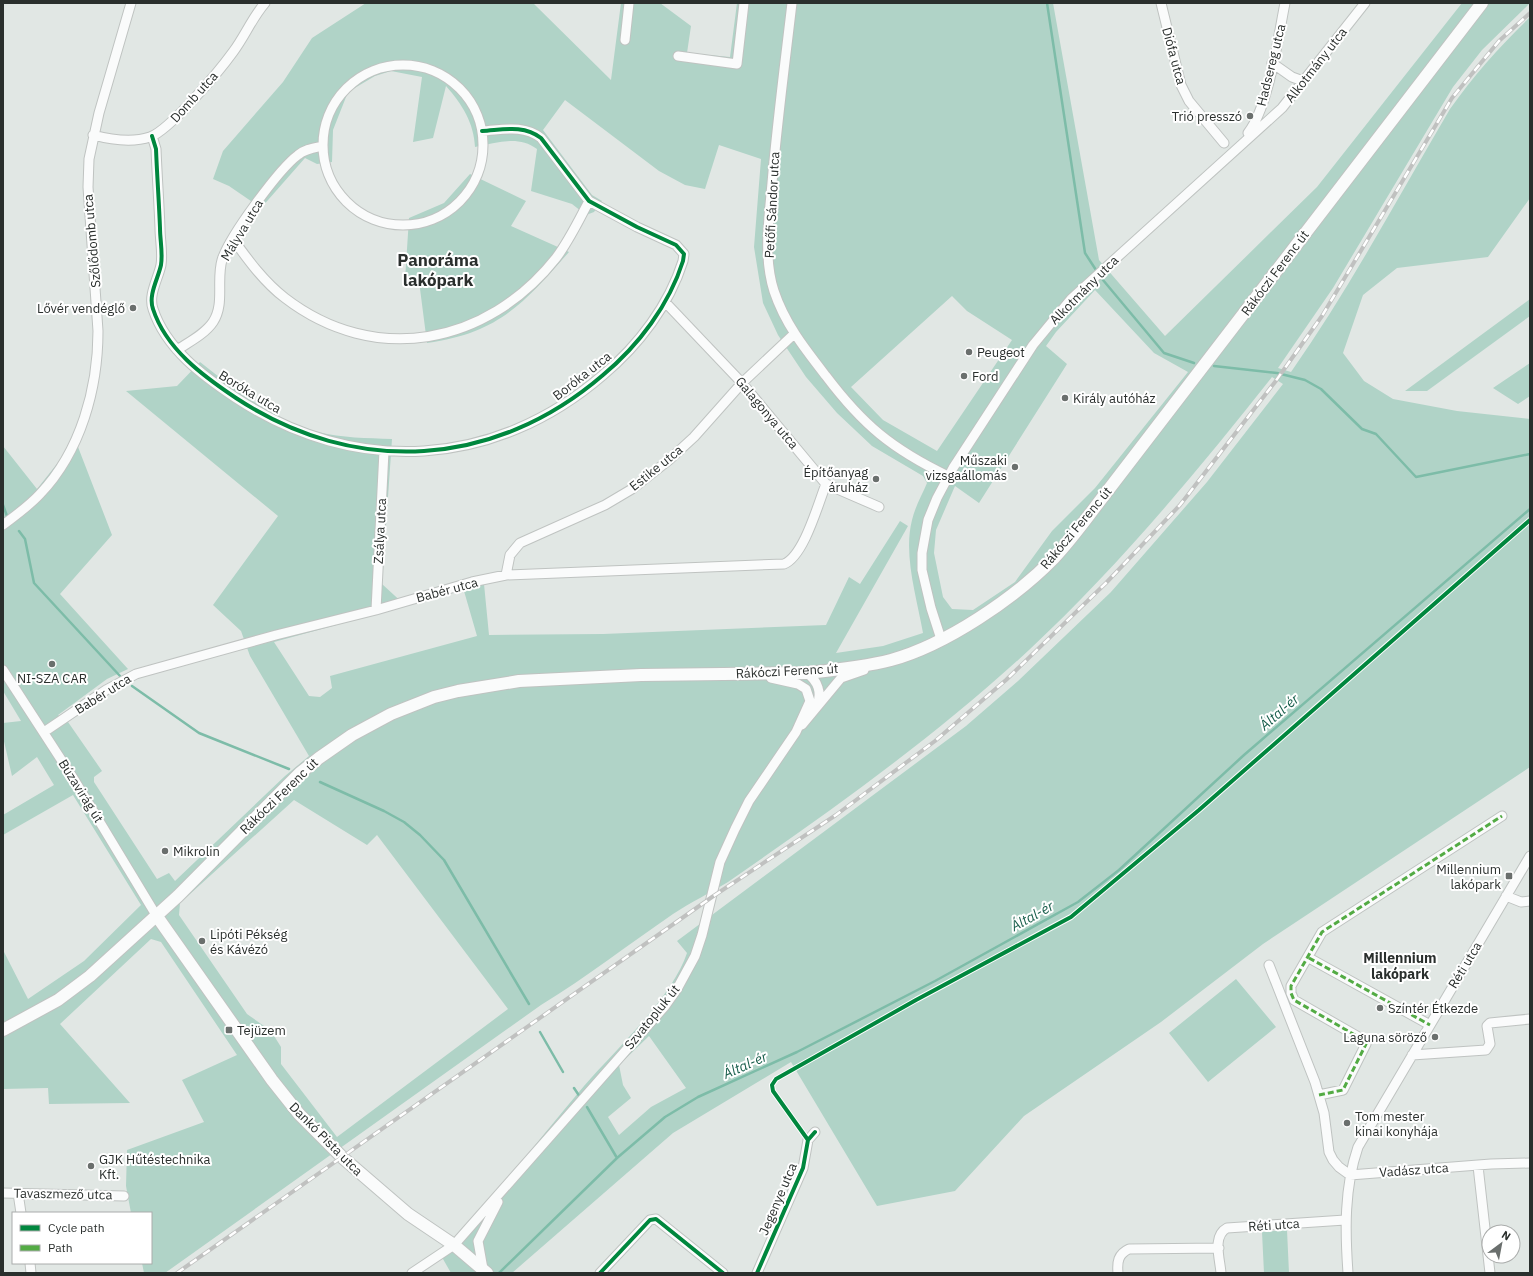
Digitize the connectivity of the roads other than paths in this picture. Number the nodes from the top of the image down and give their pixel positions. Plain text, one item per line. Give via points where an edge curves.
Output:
1 (131, 3) edge
2 (265, 3) edge
3 (629, 3) edge
4 (744, 3) edge
5 (792, 3) edge
6 (1161, 3) edge
7 (1286, 3) edge
8 (1365, 3) edge
9 (1482, 3) edge
10 (625, 40) dead end
11 (678, 56) dead end
12 (1272, 63) junction
13 (1303, 81) junction
14 (482, 131) junction
15 (93, 134) junction
16 (152, 136) junction
17 (1224, 143) dead end
18 (1239, 145) junction
19 (323, 146) junction
20 (589, 201) junction
21 (233, 238) junction
22 (665, 302) junction
23 (794, 334) junction
24 (177, 350) junction
25 (742, 383) junction
26 (384, 451) junction
27 (948, 476) junction
28 (826, 484) junction
29 (879, 506) dead end
30 (3, 525) edge
31 (506, 575) junction
32 (376, 610) junction
33 (941, 639) junction
34 (892, 660) junction
35 (3, 670) edge
36 (723, 674) junction
37 (811, 676) junction
38 (810, 701) junction
39 (813, 712) junction
40 (44, 732) junction
41 (796, 732) junction
42 (1502, 816) dead end
43 (1530, 856) edge
44 (1506, 896) junction
45 (1530, 901) edge
46 (156, 915) junction
47 (1309, 958) junction
48 (1269, 965) dead end
49 (1530, 1019) edge
50 (1430, 1025) junction
51 (3, 1030) edge
52 (1412, 1055) junction
53 (1319, 1095) junction
54 (815, 1132) dead end
55 (1530, 1163) edge
56 (1478, 1166) junction
57 (1350, 1175) junction
58 (504, 1190) junction
59 (3, 1193) edge
60 (18, 1193) junction
61 (124, 1196) dead end
62 (21, 1212) edge
63 (1345, 1220) junction
64 (454, 1245) junction
65 (1219, 1248) junction
66 (485, 1271) edge
67 (412, 1273) edge
68 (600, 1273) edge
69 (723, 1273) edge
70 (757, 1273) edge
71 (1118, 1273) edge
72 (1221, 1273) edge
73 (1348, 1273) edge
74 (1490, 1273) edge

1 - 15 street, Szőlődomb utca
2 - 16 street, Domb utca via 224,63 167,126
3 - 10 street
4 - 11 street via 737,64
5 - 23 street, Petőfi Sándor utca via 776,144 768,252 773,290
6 - 17 street, Diófa utca via 1181,85 1189,101
7 - 12 street, Hadsereg utca
8 - 13 street, Alkotmány utca
9 - 33 main road, Rákóczi Ferenc út via 1055,557 987,614
12 - 13 street via 1292,77
12 - 18 street, Hadsereg utca via 1260,112 1253,127
13 - 18 street, Alkotmány utca via 1276,114
14 - 19 street via 471,103 452,81 425,68 389,66 359,78 342,93 329,115
14 - 19 street via 481,163 476,177 463,197 438,216 408,224 376,220 348,202 329,174
14 - 20 street, Boróka utca via 518,128 534,133 541,138
15 - 16 street, Domb utca via 128,141
15 - 30 street, Szőlődomb utca via 88,187 98,331 93,386 84,420 68,455 41,493
16 - 24 street, Boróka utca via 156,149 161,259 152,305 165,333
18 - 27 street, Alkotmány utca via 1071,299 1055,317 1033,345
19 - 21 street, Mályva utca via 304,150 296,156 268,188
20 - 21 street via 566,244 543,273 518,297 491,315 464,328 413,340 358,334 312,316 272,286
20 - 22 street, Boróka utca via 676,245 681,250 684,254 683,261
21 - 24 street, Mályva utca via 221,265 219,308 216,318 209,327
22 - 25 street, Galagonya utca
22 - 26 street, Boróka utca via 627,353 611,368 574,399 531,423 493,440 474,445
23 - 25 street, Estike utca
23 - 27 street, Petőfi Sándor utca via 856,413 887,441
24 - 26 street, Boróka utca via 221,388 297,432 348,447
25 - 28 street, Galagonya utca
25 - 31 street, Estike utca via 694,438 632,489 605,505 516,547 508,560
26 - 32 street, Zsálya utca
27 - 33 street, Alkotmány utca via 928,520 921,559 925,587
28 - 29 street, Galagonya utca
28 - 31 street, Babér utca via 800,547 784,564
31 - 32 street, Babér utca via 472,582
32 - 40 street, Babér utca via 136,674 106,690
33 - 34 main road, Rákóczi Ferenc út
34 - 37 main road, Rákóczi Ferenc út
34 - 39 street, Szvatopluk út via 841,678
35 - 40 street, Búzavirág út
36 - 37 main road, Rákóczi Ferenc út
36 - 38 street via 783,679 806,689
36 - 46 main road, Rákóczi Ferenc út via 519,681 458,691 403,709 352,735 318,758 282,790 178,896
37 - 38 street, Szvatopluk út
37 - 39 street via 820,698
38 - 41 street, Szvatopluk út
39 - 41 street, Szvatopluk út
40 - 46 street, Búzavirág út
41 - 58 street, Szvatopluk út via 749,801 728,844 720,862 695,956 677,989
42 - 47 street via 1322,932
43 - 44 street, Réti utca
44 - 45 street via 1521,902
44 - 50 street, Réti utca
46 - 51 main road, Rákóczi Ferenc út via 72,990
46 - 64 main road, Dankó Pista utca via 272,1080 299,1114 353,1167 408,1214
47 - 50 street
47 - 53 street via 1291,986 1294,1000 1362,1038 1366,1044 1343,1090
48 - 53 street
49 - 52 street via 1490,1023 1487,1026 1490,1044 1486,1050
50 - 52 street, Réti utca
52 - 57 street, Réti utca via 1358,1147
53 - 57 street via 1329,1152 1339,1167
54 - 70 street, Jegenye utca via 808,1140 803,1168
55 - 56 street, Vadász utca
56 - 57 street, Vadász utca
56 - 74 street
57 - 63 street, Réti utca
58 - 64 street, Szvatopluk út
58 - 66 street, Szvatopluk út via 478,1241
59 - 60 street, Tavaszmező utca
60 - 61 street, Tavaszmező utca
60 - 62 street
63 - 65 street, Réti utca via 1227,1228 1221,1231 1218,1237
63 - 73 street, Réti utca
64 - 66 main road, Dankó Pista utca
64 - 67 street, Szvatopluk út
65 - 71 street via 1129,1249 1119,1257
65 - 72 street, Réti utca
68 - 69 street via 650,1220 656,1220

